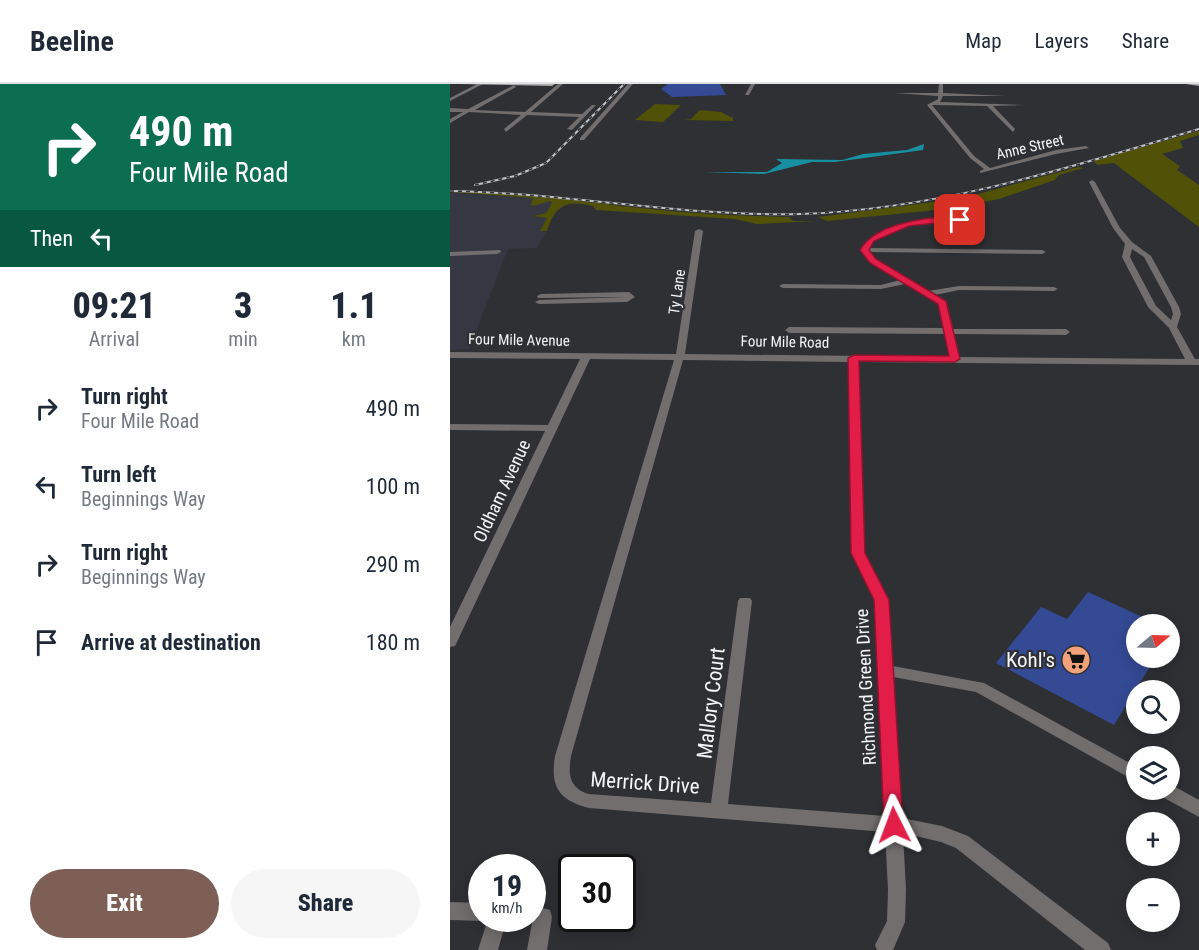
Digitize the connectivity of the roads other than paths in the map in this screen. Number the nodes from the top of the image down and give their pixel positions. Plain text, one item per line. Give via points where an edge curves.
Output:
1 (462, 84) edge
2 (480, 84) edge
3 (552, 84) edge
4 (561, 84) edge
5 (631, 84) edge
6 (753, 84) edge
7 (941, 84) edge
8 (1189, 84) edge
9 (1199, 84) edge
10 (514, 86) junction
11 (897, 93) dead end
12 (747, 94) dead end
13 (940, 94) junction
14 (1004, 96) dead end
15 (450, 100) edge
16 (933, 103) junction
17 (988, 104) junction
18 (1023, 105) dead end
19 (594, 106) dead end
20 (450, 110) edge
21 (468, 111) junction
22 (526, 113) junction
23 (584, 116) junction
24 (450, 121) edge
25 (570, 129) dead end
26 (506, 130) dead end
27 (1012, 130) dead end
28 (582, 139) dead end
29 (1086, 148) dead end
30 (989, 170) junction
31 (981, 172) dead end
32 (1092, 182) dead end
33 (960, 220) dead end
34 (699, 231) dead end
35 (1129, 244) junction
36 (864, 250) junction
37 (497, 252) dead end
38 (1042, 252) dead end
39 (450, 254) edge
40 (1136, 277) junction
41 (1158, 277) junction
42 (907, 281) junction
43 (783, 286) dead end
44 (1054, 289) dead end
45 (929, 293) junction
46 (540, 299) joint
47 (1173, 327) junction
48 (789, 330) dead end
49 (949, 331) junction
50 (1066, 332) dead end
51 (450, 355) edge
52 (587, 356) junction
53 (681, 356) junction
54 (854, 358) junction
55 (955, 359) junction
56 (1195, 362) edge
57 (551, 428) junction
58 (452, 430) edge
59 (745, 601) dead end
60 (450, 642) edge
61 (886, 670) junction
62 (1126, 769) edge
63 (1180, 799) edge
64 (1199, 809) edge
65 (719, 810) junction
66 (894, 825) junction
67 (450, 911) edge
68 (468, 912) edge
69 (494, 932) edge
70 (540, 932) edge
71 (885, 945) dead end
72 (488, 950) edge
73 (537, 950) edge
74 (1101, 950) edge

1 - 2 main road
2 - 10 main road
2 - 15 street
3 - 10 main road
4 - 22 street
5 - 28 street
6 - 12 street
7 - 13 street
8 - 9 main road
10 - 21 street
11 - 13 street
13 - 14 street
13 - 16 street via 940,100
16 - 17 street
16 - 30 street via 929,106 972,157
17 - 18 street
17 - 27 street
19 - 23 street
20 - 21 street
21 - 22 street
21 - 24 street
22 - 23 street
22 - 26 street
23 - 25 street
29 - 30 street, Anne Street
30 - 31 street, Anne Street
32 - 35 street
33 - 36 street via 907,224 870,240
34 - 53 street, Ty Lane
35 - 40 street via 1126,257
35 - 41 street via 1147,256
36 - 38 street
36 - 42 street via 873,261
37 - 39 street
40 - 41 street
40 - 47 street via 1152,307
41 - 47 street via 1177,314
42 - 43 street via 875,287
42 - 45 street
44 - 45 street via 959,288
45 - 49 street via 943,303
46 - 46 street via 629,294 631,297 627,300
47 - 56 street
48 - 49 street
49 - 50 street
49 - 55 street
51 - 52 street, Four Mile Avenue
52 - 53 street, Four Mile Road
52 - 57 street, Oldham Avenue
53 - 54 street, Four Mile Road
53 - 65 street, Merrick Drive via 562,756 561,779 564,789 577,798
54 - 55 street, Four Mile Road
54 - 61 street, Richmond Green Drive via 858,553 882,600
55 - 56 street, Four Mile Road
57 - 58 street
57 - 60 street, Oldham Avenue
59 - 65 street, Mallory Court
61 - 62 street via 979,687
61 - 66 street, Richmond Green Drive
63 - 64 street
65 - 66 street, Merrick Drive
66 - 71 street, Richmond Green Drive via 896,922
66 - 74 street, Merrick Drive via 932,831 962,842
67 - 68 street
69 - 72 street
70 - 73 street

